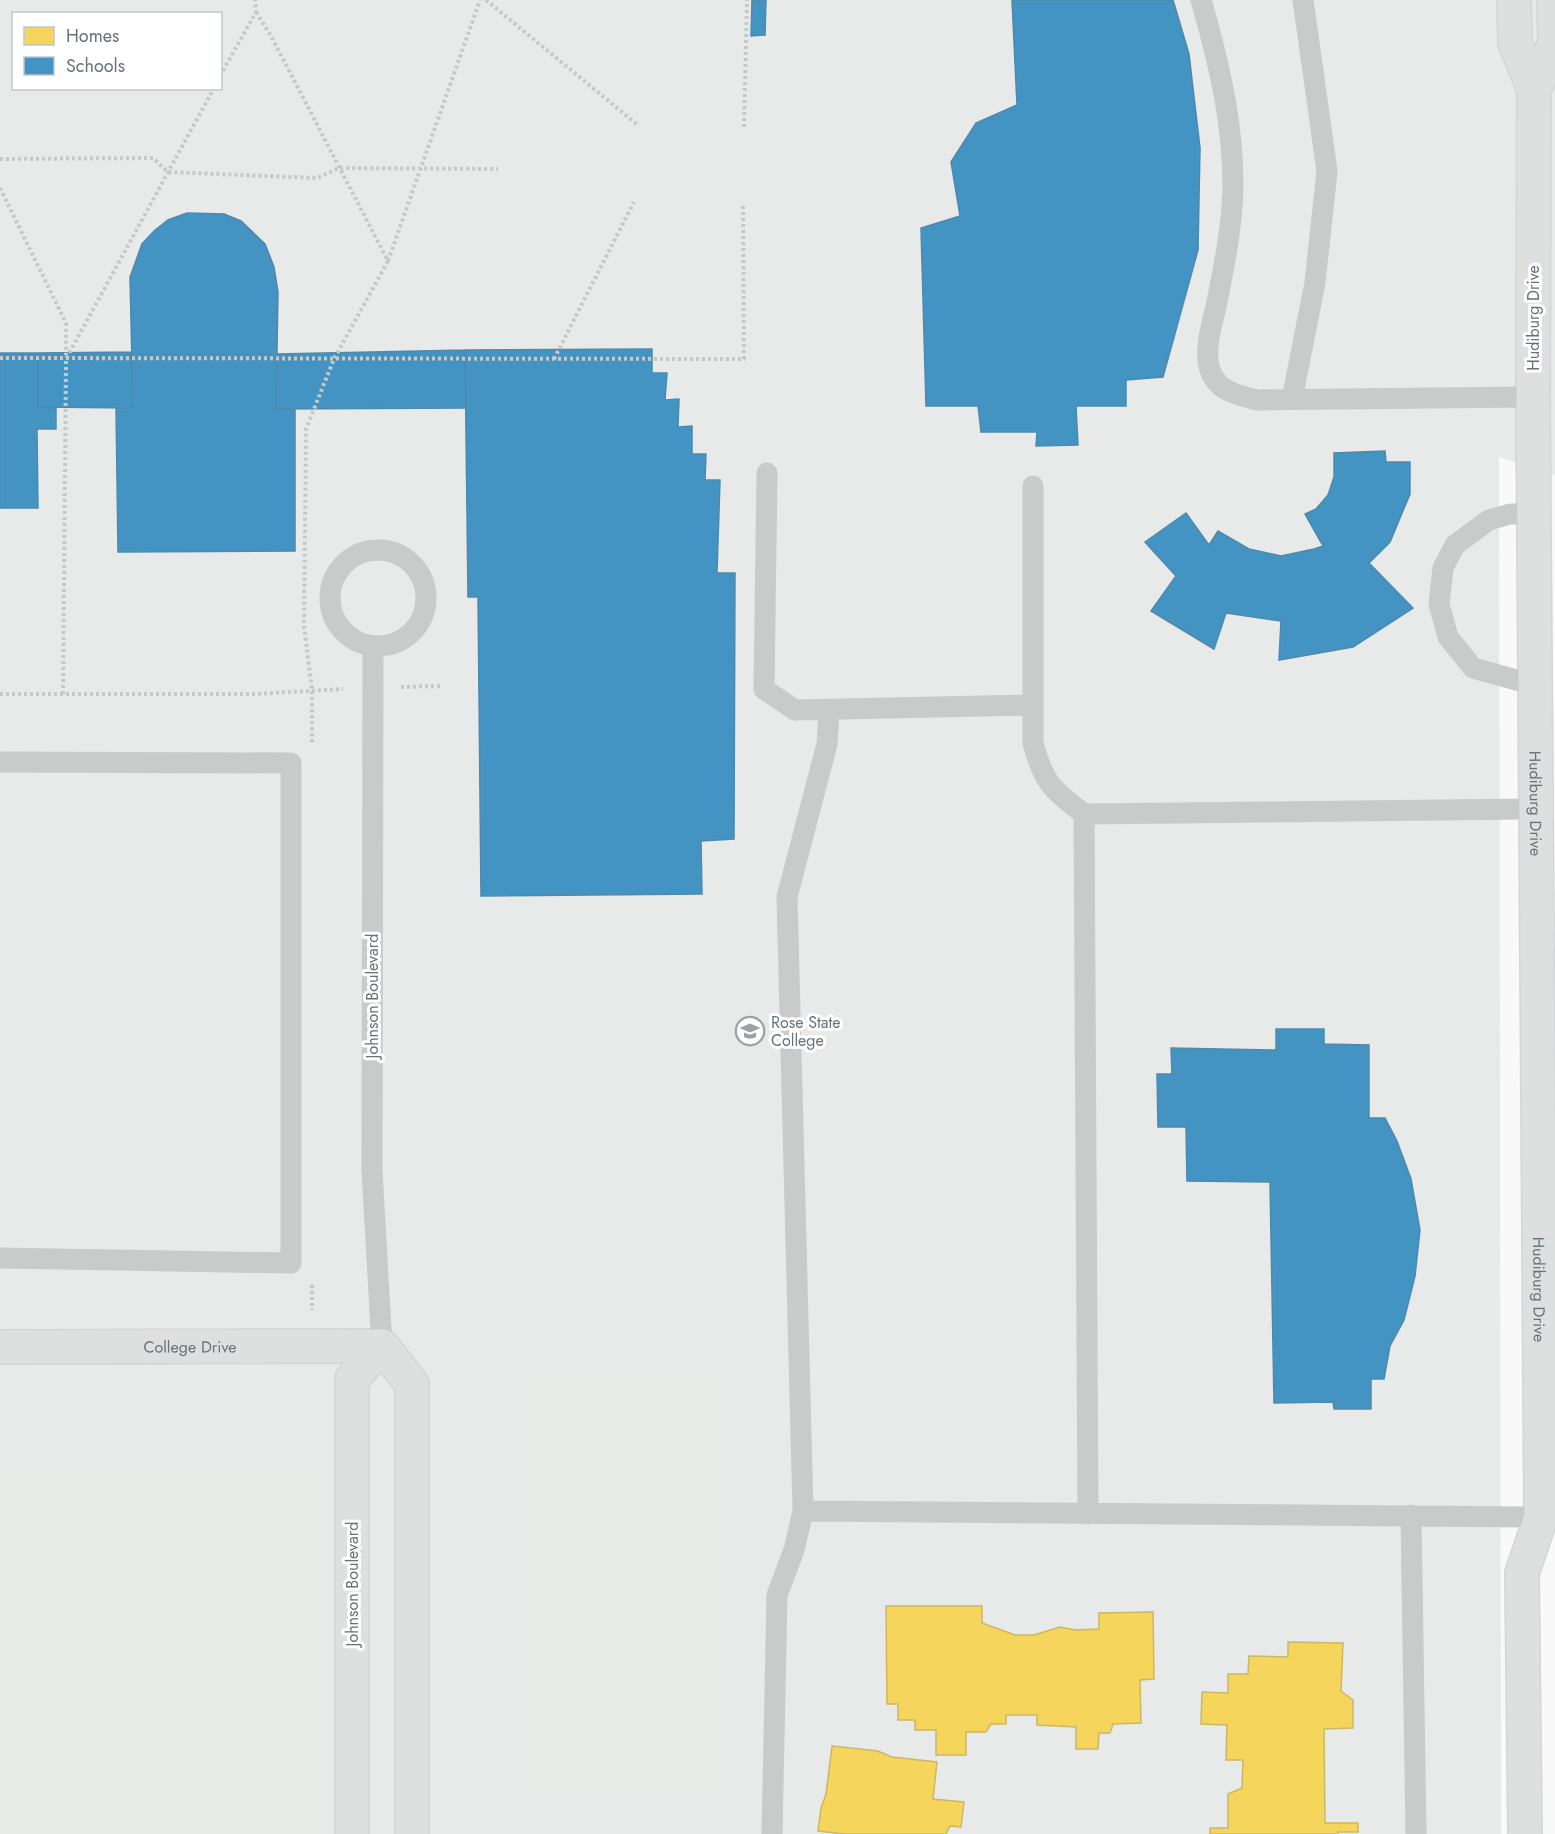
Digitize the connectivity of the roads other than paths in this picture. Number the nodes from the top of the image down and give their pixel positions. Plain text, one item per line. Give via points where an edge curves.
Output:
1 (1201, 0) edge
2 (1303, 0) edge
3 (1514, 0) edge
4 (1554, 0) edge
5 (1534, 90) junction
6 (1533, 397) junction
7 (1292, 399) junction
8 (767, 473) dead end
9 (1033, 486) dead end
10 (1534, 514) junction
11 (373, 646) junction
12 (1535, 685) junction
13 (1033, 705) junction
14 (829, 710) junction
15 (0, 762) edge
16 (1536, 809) junction
17 (1084, 814) junction
18 (0, 1258) edge
19 (382, 1346) junction
20 (0, 1347) edge
21 (803, 1511) junction
22 (1088, 1514) junction
23 (1411, 1515) junction
24 (1541, 1517) junction
25 (1555, 1554) edge
26 (352, 1834) edge
27 (412, 1834) edge
28 (772, 1834) edge
29 (1416, 1834) edge
30 (1524, 1834) edge

1 - 7 lane via 1224,96 1232,153 1232,207 1208,341 1208,362 1215,382 1234,394 1257,400
2 - 7 lane via 1327,171 1315,283
3 - 5 street, Hudiburg Drive via 1515,42
4 - 5 street, Hudiburg Drive via 1555,43
5 - 6 street, Hudiburg Drive
6 - 7 lane
6 - 10 street, Hudiburg Drive
8 - 14 lane via 764,689 795,710
9 - 13 lane
10 - 12 street, Hudiburg Drive
10 - 12 lane via 1510,514 1489,520 1455,545 1443,568 1439,604 1448,637 1473,668
11 - 11 lane via 357,642 344,632 334,619 330,603 337,572 348,560 363,552 379,550 408,560 418,572 426,601 415,629 389,645
11 - 19 lane, Johnson Boulevard via 372,1171
12 - 16 street, Hudiburg Drive
13 - 14 lane
13 - 17 lane via 1033,743 1040,769 1054,790
14 - 21 lane via 827,744 787,897
15 - 18 lane via 291,763 291,1263
16 - 17 lane
16 - 24 street, Hudiburg Drive
17 - 22 lane
19 - 20 street, College Drive
19 - 26 street, Johnson Boulevard via 352,1379
19 - 27 street via 412,1384
21 - 22 lane
21 - 28 lane via 777,1595
22 - 23 lane
23 - 24 lane
23 - 29 lane
24 - 25 street, Hudiburg Drive
24 - 30 street, Hudiburg Drive via 1522,1574

